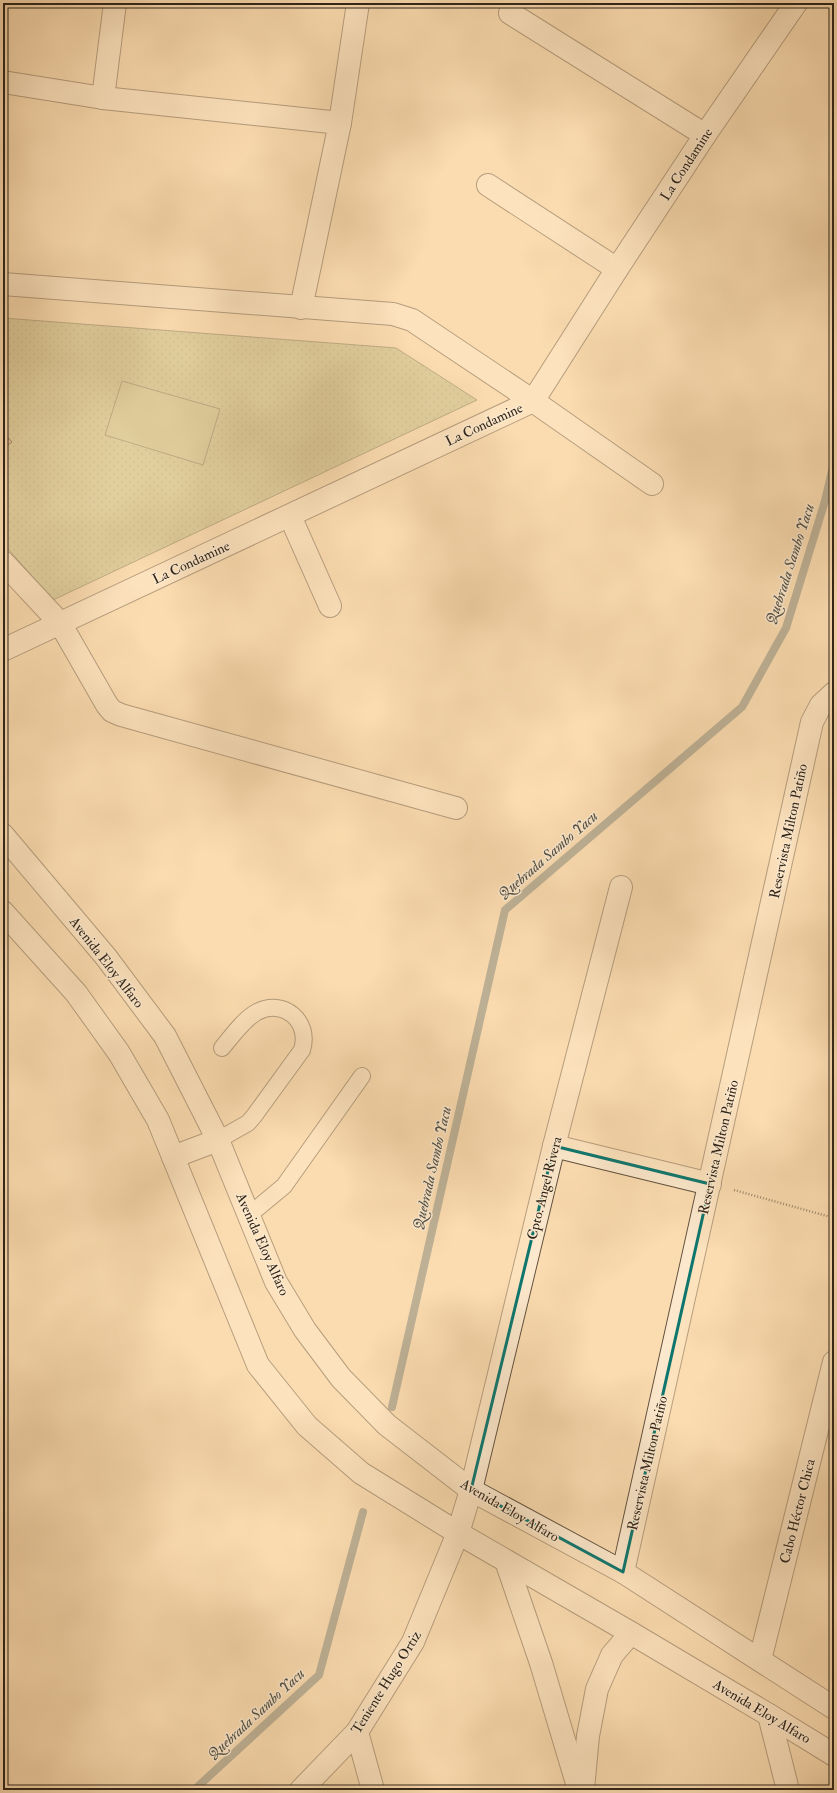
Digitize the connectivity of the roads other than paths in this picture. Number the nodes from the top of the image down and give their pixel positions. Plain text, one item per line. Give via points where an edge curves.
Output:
1 (115, 3) edge
2 (358, 3) edge
3 (794, 4) edge
4 (510, 13) dead end
5 (3, 82) edge
6 (103, 98) junction
7 (340, 123) junction
8 (705, 135) junction
9 (488, 185) dead end
10 (617, 269) junction
11 (3, 284) edge
12 (301, 308) junction
13 (533, 401) junction
14 (652, 484) dead end
15 (290, 516) junction
16 (3, 562) edge
17 (330, 606) dead end
18 (60, 623) junction
19 (3, 650) edge
20 (834, 694) edge
21 (456, 808) dead end
22 (3, 836) edge
23 (621, 887) dead end
24 (3, 912) edge
25 (222, 1048) dead end
26 (362, 1076) dead end
27 (218, 1140) junction
28 (554, 1146) junction
29 (173, 1157) junction
30 (710, 1184) junction
31 (249, 1215) junction
32 (834, 1362) edge
33 (471, 1490) junction
34 (458, 1534) junction
35 (506, 1561) junction
36 (623, 1572) junction
37 (631, 1633) junction
38 (760, 1660) junction
39 (834, 1708) edge
40 (769, 1714) junction
41 (357, 1732) junction
42 (834, 1755) edge
43 (301, 1790) edge
44 (373, 1790) edge
45 (578, 1790) edge
46 (583, 1790) edge
47 (788, 1790) edge

1 - 6 street
2 - 7 street
3 - 8 street, La Condamine
4 - 8 street
5 - 6 street
6 - 7 street
7 - 12 street
8 - 10 street, La Condamine
9 - 10 street
10 - 13 street, La Condamine
11 - 12 street
12 - 13 street via 393,314 408,318
13 - 14 street
13 - 15 street, La Condamine
15 - 17 street
15 - 18 street, La Condamine
16 - 18 street
18 - 19 street, La Condamine
18 - 21 street via 112,711
20 - 30 street, Reservista Milton Patiño via 821,705 812,722
22 - 27 street, Avenida Eloy Alfaro via 106,957 165,1036
23 - 28 street, Cpto. Angel Rivera
24 - 29 street, Avenida Eloy Alfaro via 76,992 119,1053 158,1120
25 - 27 lane via 254,1013 266,1007 288,1011 299,1020 305,1042 302,1050 254,1116
26 - 31 lane via 284,1186
27 - 29 street
27 - 31 street, Avenida Eloy Alfaro
28 - 30 street
28 - 33 street, Cpto. Angel Rivera
29 - 34 street, Avenida Eloy Alfaro via 258,1365 307,1426 361,1473
30 - 36 street, Reservista Milton Patiño
31 - 33 street, Avenida Eloy Alfaro via 276,1282 306,1330 341,1378 387,1425
32 - 38 street, Cabo Héctor Chica
33 - 34 street, Teniente Hugo Ortiz
33 - 36 street, Avenida Eloy Alfaro
34 - 35 street, Avenida Eloy Alfaro
34 - 41 street, Teniente Hugo Ortiz via 413,1642
35 - 37 street, Avenida Eloy Alfaro
35 - 45 street via 541,1663
36 - 38 street, Avenida Eloy Alfaro
37 - 40 street, Avenida Eloy Alfaro
37 - 46 street via 612,1655 597,1689 588,1736
38 - 39 street, Avenida Eloy Alfaro
40 - 42 street, Avenida Eloy Alfaro
40 - 47 street
41 - 43 street, Teniente Hugo Ortiz
41 - 44 street

